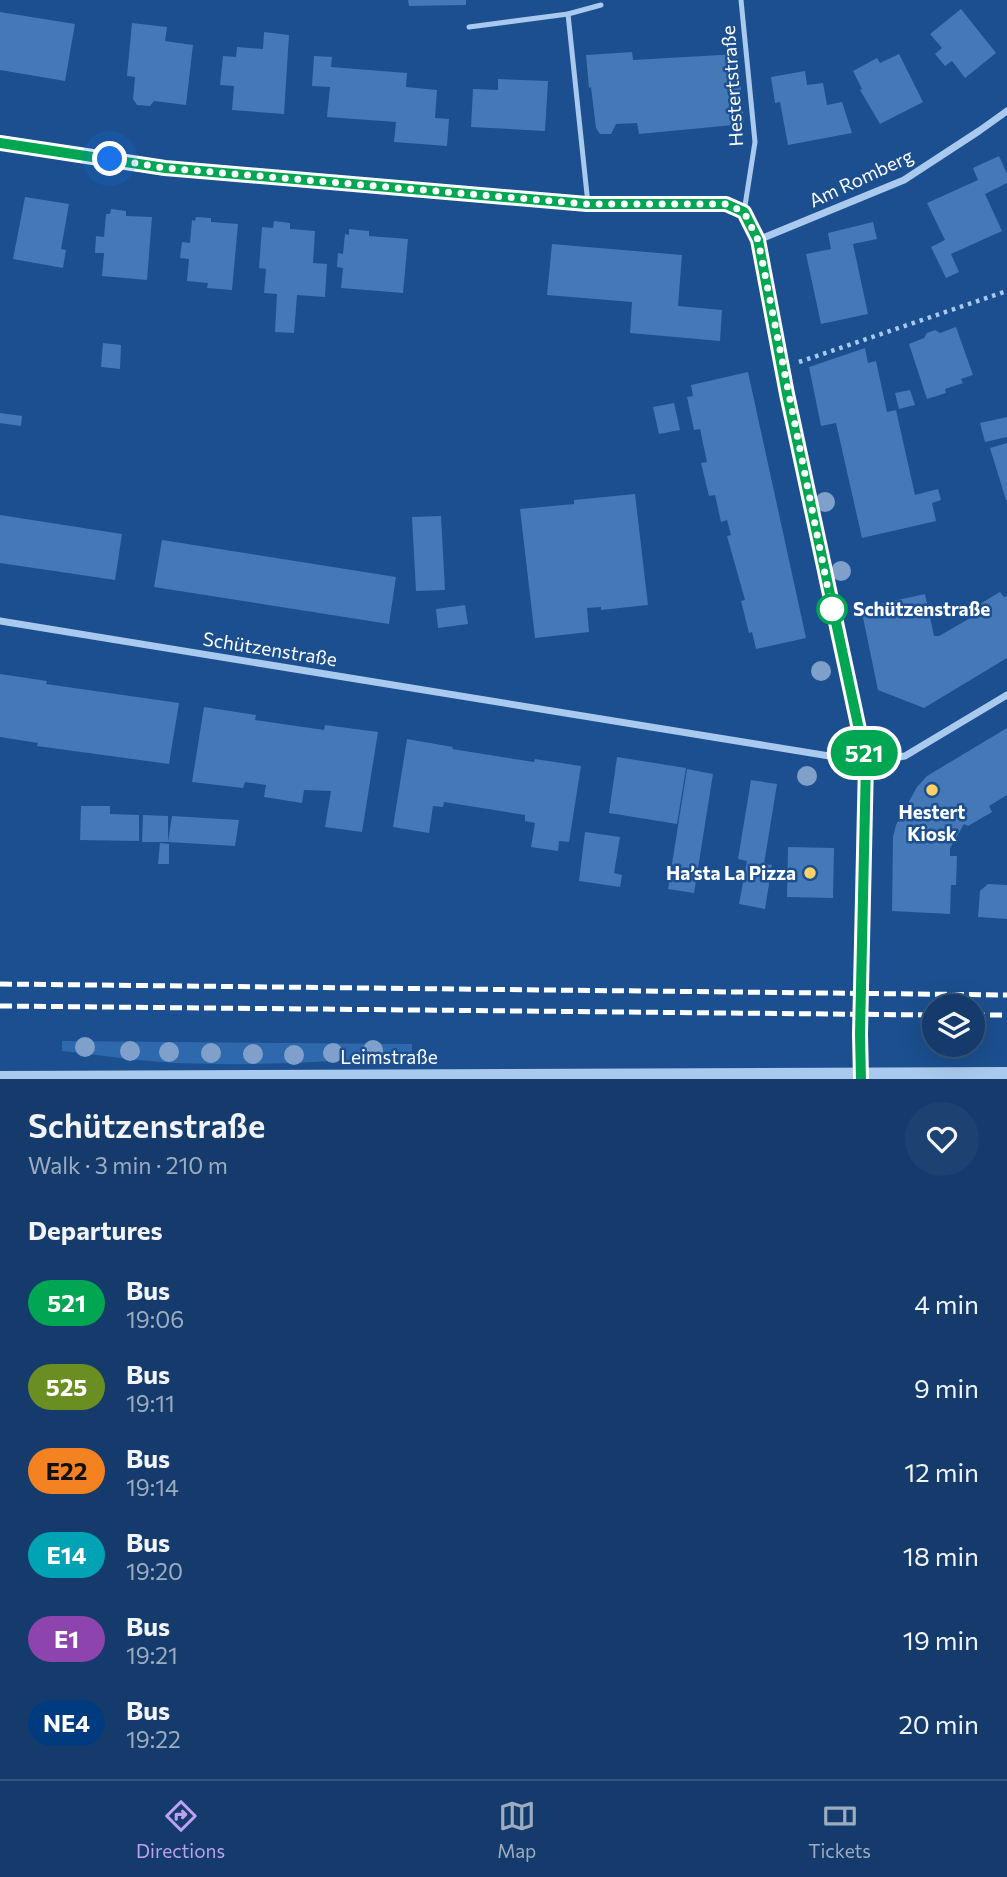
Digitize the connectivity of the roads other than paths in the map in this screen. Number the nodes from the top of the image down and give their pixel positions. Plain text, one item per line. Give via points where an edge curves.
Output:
1 (741, 0) edge
2 (601, 5) dead end
3 (568, 14) junction
4 (469, 27) dead end
5 (1007, 111) edge
6 (0, 143) edge
7 (587, 204) junction
8 (744, 212) junction
9 (758, 240) junction
10 (0, 621) edge
11 (1007, 695) edge
12 (866, 762) junction
13 (1007, 1073) edge
14 (776, 1076) edge
15 (967, 1076) edge
16 (0, 1077) edge
17 (861, 1077) edge
18 (452, 1078) edge

1 - 8 lane, Hestertstraße via 755,142
2 - 3 lane
3 - 4 lane
3 - 7 lane
5 - 9 street, Am Romberg via 904,180
6 - 7 street via 165,168
7 - 8 street via 726,204
8 - 9 street
9 - 12 street
10 - 12 street, Schützenstraße
11 - 12 street, Schützenstraße via 905,756
12 - 17 street, bridge
13 - 15 street, Leimstraße
14 - 17 street, Leimstraße
14 - 18 street, Leimstraße
15 - 17 street, Leimstraße
16 - 18 street, Leimstraße

